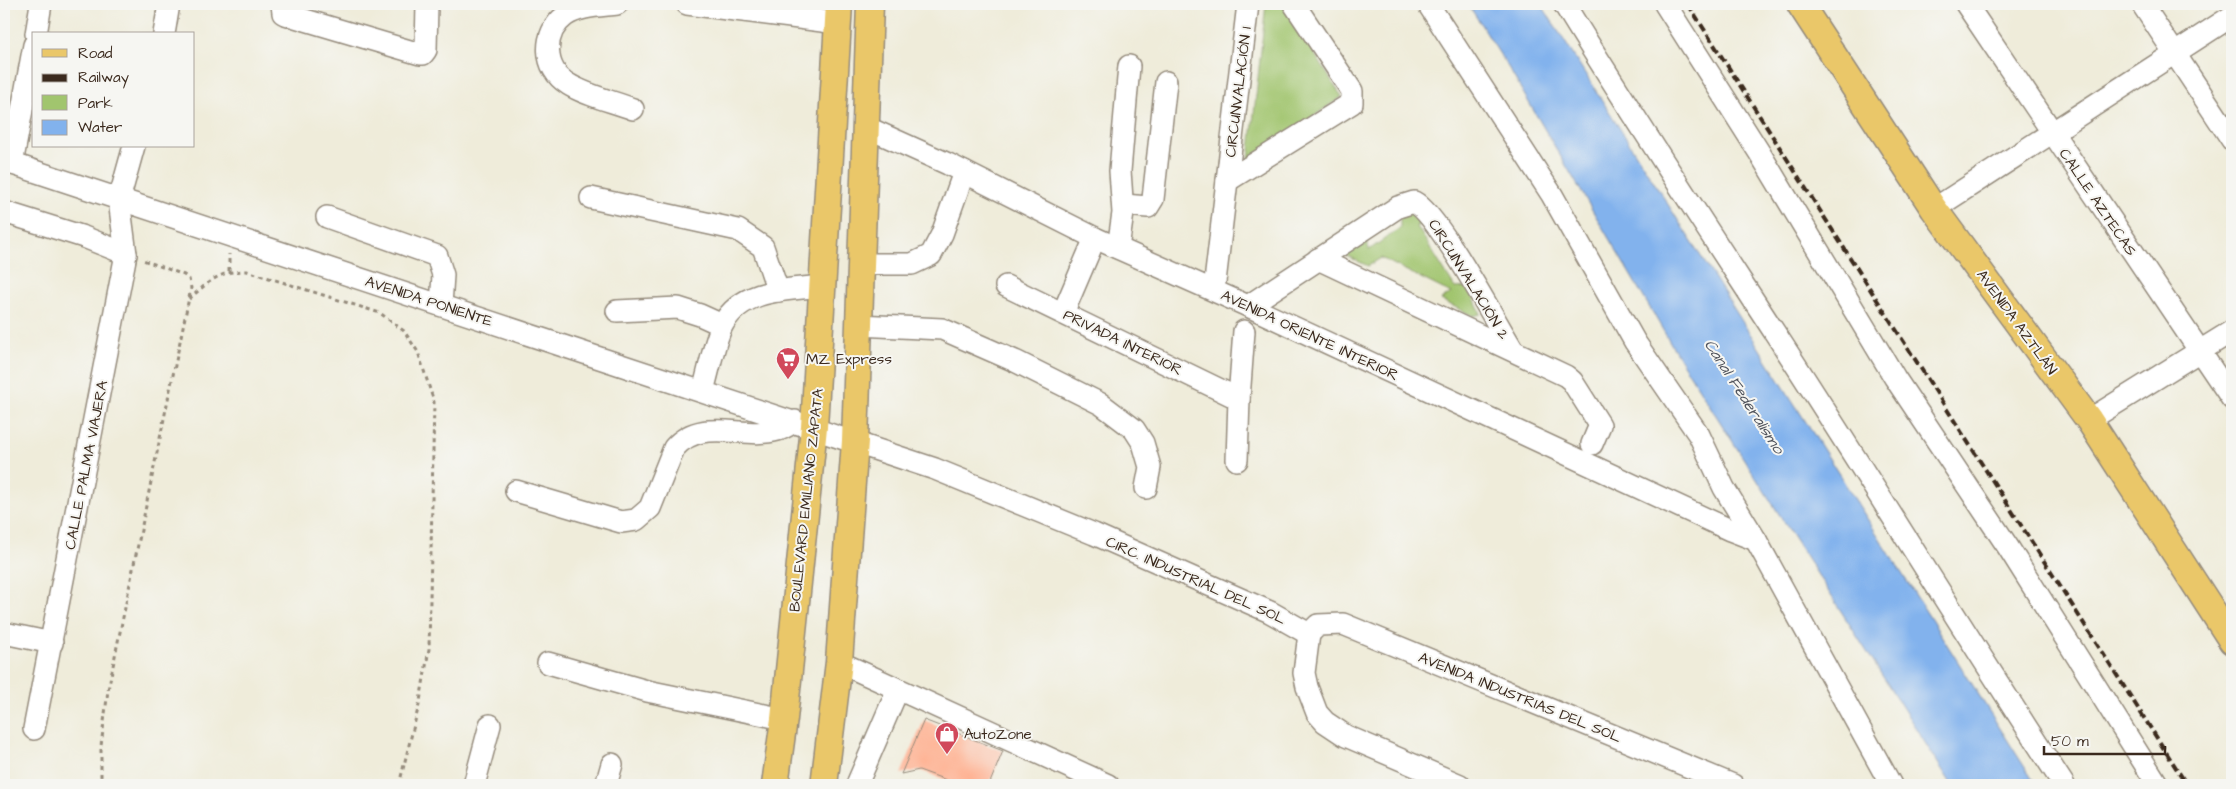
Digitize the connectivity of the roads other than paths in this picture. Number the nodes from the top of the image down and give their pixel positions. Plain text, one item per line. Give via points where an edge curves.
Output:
1 (41, 4) edge
2 (169, 4) edge
3 (282, 4) edge
4 (427, 4) edge
5 (617, 4) edge
6 (687, 4) edge
7 (870, 4) edge
8 (1248, 4) edge
9 (1294, 4) edge
10 (1428, 4) edge
11 (1564, 4) edge
12 (1665, 4) edge
13 (1800, 4) edge
14 (1966, 4) edge
15 (2142, 4) edge
16 (838, 13) edge
17 (2232, 16) edge
18 (36, 32) edge
19 (164, 32) edge
20 (2175, 53) junction
21 (32, 54) edge
22 (1130, 66) dead end
23 (1166, 82) dead end
24 (632, 109) dead end
25 (866, 127) junction
26 (2052, 133) junction
27 (2232, 140) edge
28 (133, 148) edge
29 (8, 163) edge
30 (964, 172) junction
31 (1228, 181) junction
32 (590, 198) dead end
33 (119, 200) junction
34 (1124, 205) junction
35 (1934, 209) junction
36 (4, 212) edge
37 (327, 217) dead end
38 (1095, 238) junction
39 (1118, 248) junction
40 (126, 254) junction
41 (1318, 259) junction
42 (861, 264) junction
43 (823, 286) junction
44 (1006, 286) dead end
45 (1214, 290) junction
46 (778, 291) junction
47 (441, 305) junction
48 (1248, 306) junction
49 (617, 311) dead end
50 (1063, 313) junction
51 (722, 325) junction
52 (858, 325) junction
53 (1244, 331) dead end
54 (2232, 331) edge
55 (1512, 350) junction
56 (2199, 352) junction
57 (703, 391) junction
58 (2232, 398) edge
59 (1239, 399) junction
60 (2089, 420) junction
61 (805, 424) junction
62 (855, 441) junction
63 (1592, 444) dead end
64 (1238, 460) dead end
65 (1146, 488) dead end
66 (516, 491) dead end
67 (1756, 540) junction
68 (4, 633) edge
69 (1309, 634) junction
70 (2231, 638) edge
71 (52, 643) junction
72 (548, 662) dead end
73 (839, 662) junction
74 (898, 689) junction
75 (784, 719) junction
76 (490, 726) dead end
77 (34, 729) dead end
78 (612, 764) dead end
79 (825, 778) edge
80 (862, 784) edge
81 (474, 785) edge
82 (606, 785) edge
83 (775, 785) edge
84 (1108, 785) edge
85 (1460, 785) edge
86 (1733, 785) edge
87 (1891, 785) edge
88 (2064, 785) edge
89 (2158, 785) edge

1 - 18 street
2 - 19 street
3 - 4 street via 285,14 420,54 426,50
5 - 24 street via 585,8 566,15 554,27 548,45 550,62 568,84
6 - 16 street
7 - 25 main road
8 - 31 street, CIRCUNVALACIÓN 1
9 - 31 street, CIRCUNVALACIÓN 1 via 1352,91 1352,103
10 - 67 street via 1552,195 1635,342 1699,435 1724,488
11 - 88 street via 1614,87
12 - 89 street via 1755,145 1895,378 2008,547
13 - 35 main road, AVENIDA AZTLÁN
14 - 26 street, CALLE AZTECAS
15 - 20 street
16 - 43 main road, BOULEVARD EMILIANO ZAPATA
17 - 20 street
20 - 26 street
20 - 27 street
21 - 29 street
22 - 34 street via 1120,171
23 - 34 street via 1153,199 1148,208
25 - 30 street, AVENIDA ORIENTE INTERIOR
25 - 42 main road
26 - 35 street
26 - 56 street, CALLE AZTECAS
28 - 33 street
29 - 33 street, AVENIDA PONIENTE
30 - 38 street, AVENIDA ORIENTE INTERIOR
30 - 42 street via 931,255 912,264
31 - 45 street, CIRCUNVALACIÓN 1
32 - 46 street via 738,230 763,247
33 - 40 street, CALLE PALMA VIAJERA
33 - 47 street, AVENIDA PONIENTE
34 - 39 street
35 - 60 main road, AVENIDA AZTLÁN
36 - 40 street
37 - 47 street via 436,256 443,275
38 - 39 street, AVENIDA ORIENTE INTERIOR
38 - 50 street
39 - 45 street, AVENIDA ORIENTE INTERIOR
40 - 71 street, CALLE PALMA VIAJERA
41 - 48 street, CIRCUNVALACIÓN 2
41 - 55 street, CIRCUNVALACIÓN 2
41 - 55 street, CIRCUNVALACIÓN 2 via 1398,207 1414,202 1423,207 1438,226
42 - 52 main road
43 - 46 street
43 - 61 main road, BOULEVARD EMILIANO ZAPATA
44 - 50 street, PRIVADA INTERIOR
45 - 48 street, AVENIDA ORIENTE INTERIOR
46 - 51 street via 748,300 732,311
47 - 57 street, AVENIDA PONIENTE
48 - 67 street, AVENIDA ORIENTE INTERIOR
49 - 51 street via 678,308
50 - 59 street, PRIVADA INTERIOR
51 - 57 street
52 - 62 main road
52 - 65 street via 942,329 1101,404 1134,429 1143,443 1150,467
53 - 59 street
54 - 56 street
55 - 63 street via 1572,381 1600,425
56 - 58 street, CALLE AZTECAS
56 - 60 street
57 - 61 street, AVENIDA PONIENTE
59 - 64 street
60 - 70 main road, AVENIDA AZTLÁN
61 - 62 street, AVENIDA PONIENTE
61 - 66 street via 751,433 722,429 696,433 681,440 674,448 650,508 636,520 621,522
61 - 75 main road, BOULEVARD EMILIANO ZAPATA
62 - 69 street, CIRC. INDUSTRIAL DEL SOL via 935,468 1094,534 1270,612
62 - 73 main road
67 - 87 street
68 - 71 street
69 - 85 street via 1304,673 1317,713 1325,722 1346,736
69 - 86 street, AVENIDA INDUSTRIAS DEL SOL via 1318,625 1342,624
71 - 77 street, CALLE PALMA VIAJERA
72 - 75 street via 647,691
73 - 74 street
73 - 79 main road
74 - 80 street
74 - 84 street
75 - 83 main road, BOULEVARD EMILIANO ZAPATA
76 - 81 street
78 - 82 street
79 - 80 street

